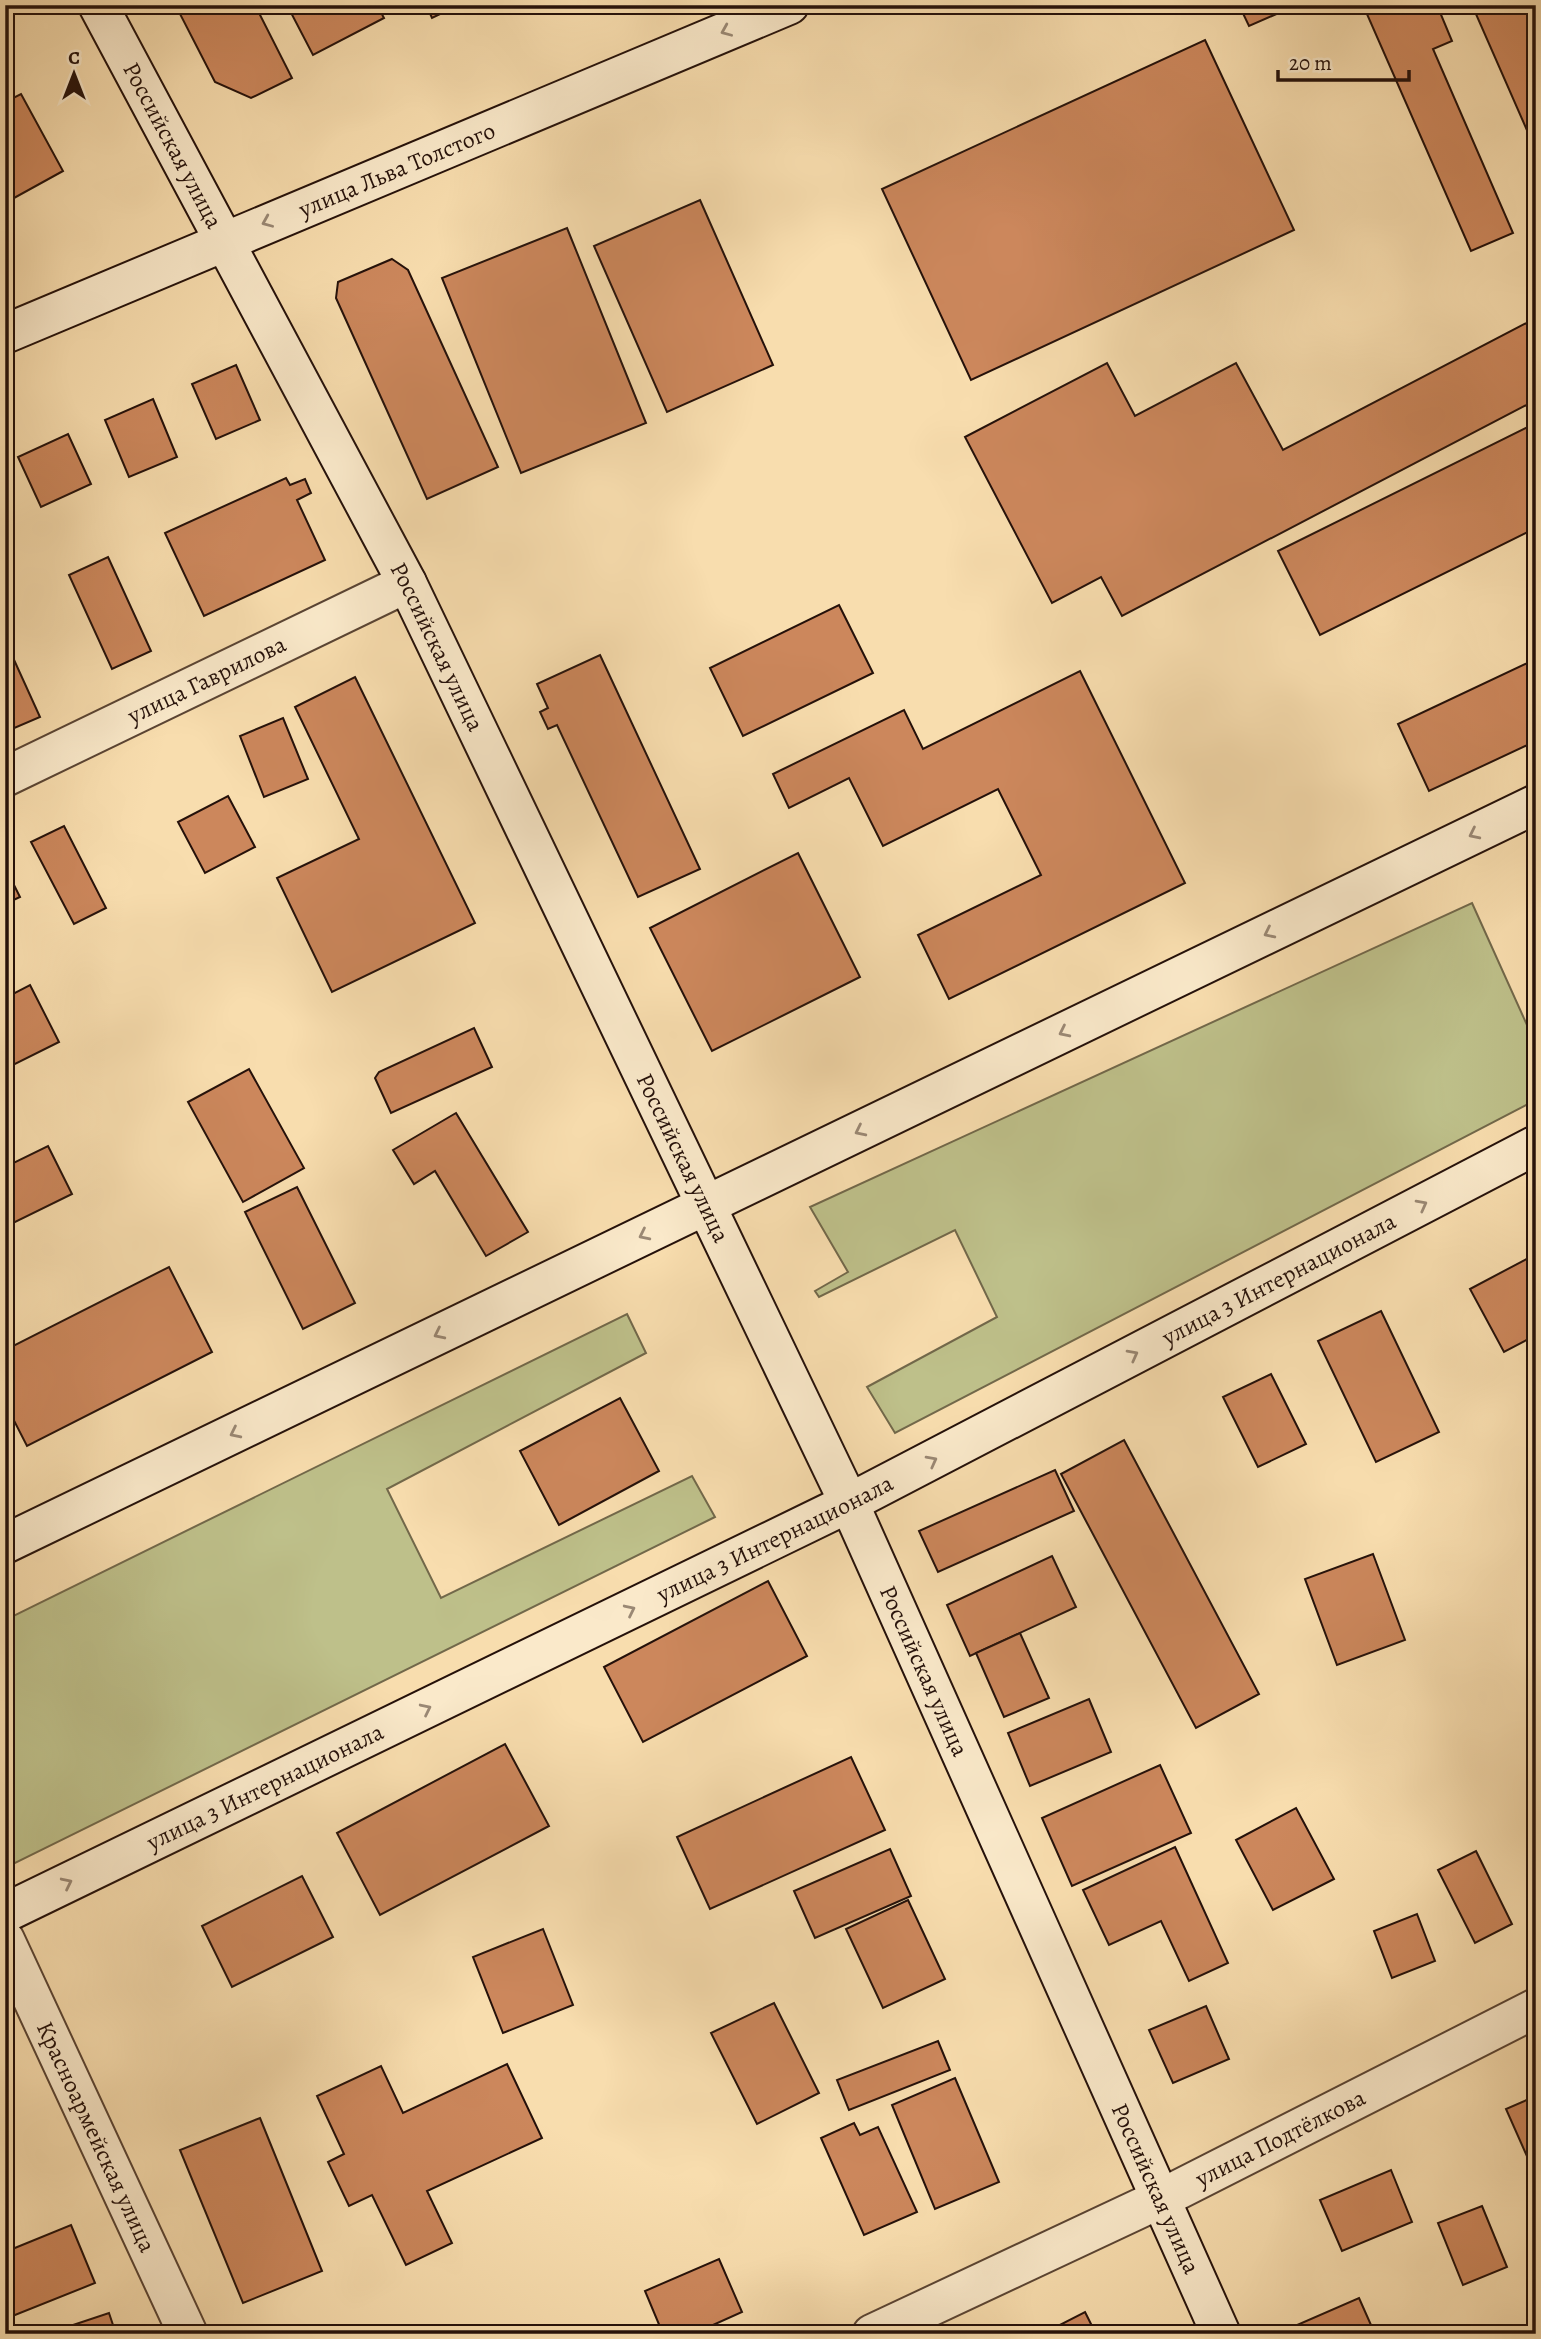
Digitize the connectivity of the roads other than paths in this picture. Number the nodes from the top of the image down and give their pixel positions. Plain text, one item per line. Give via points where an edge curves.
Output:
1 (98, 5) edge
2 (789, 5) edge
3 (224, 240) junction
4 (5, 334) edge
5 (407, 583) junction
6 (5, 777) edge
7 (1536, 804) edge
8 (1536, 1145) edge
9 (706, 1205) junction
10 (849, 1503) junction
11 (5, 1544) edge
12 (5, 1913) edge
13 (5, 1940) edge
14 (1536, 2008) edge
15 (1162, 2198) junction
16 (188, 2334) edge
17 (872, 2334) edge
18 (1221, 2334) edge

1 - 3 main road, Российская улица
2 -> 3 main road, улица Льва Толстого
3 - 4 main road, улица Льва Толстого
3 - 5 main road, Российская улица
5 - 6 main road, улица Гаврилова
5 - 9 main road, Российская улица
7 -> 9 main road
10 -> 8 main road, улица 3 Интернационала
9 - 10 main road, Российская улица
9 -> 11 main road
12 -> 10 main road, улица 3 Интернационала
10 - 15 main road, Российская улица
13 - 16 main road, Красноармейская улица
14 - 15 main road, улица Подтёлкова
15 - 17 main road, улица Подтёлкова
15 - 18 main road, Российская улица

